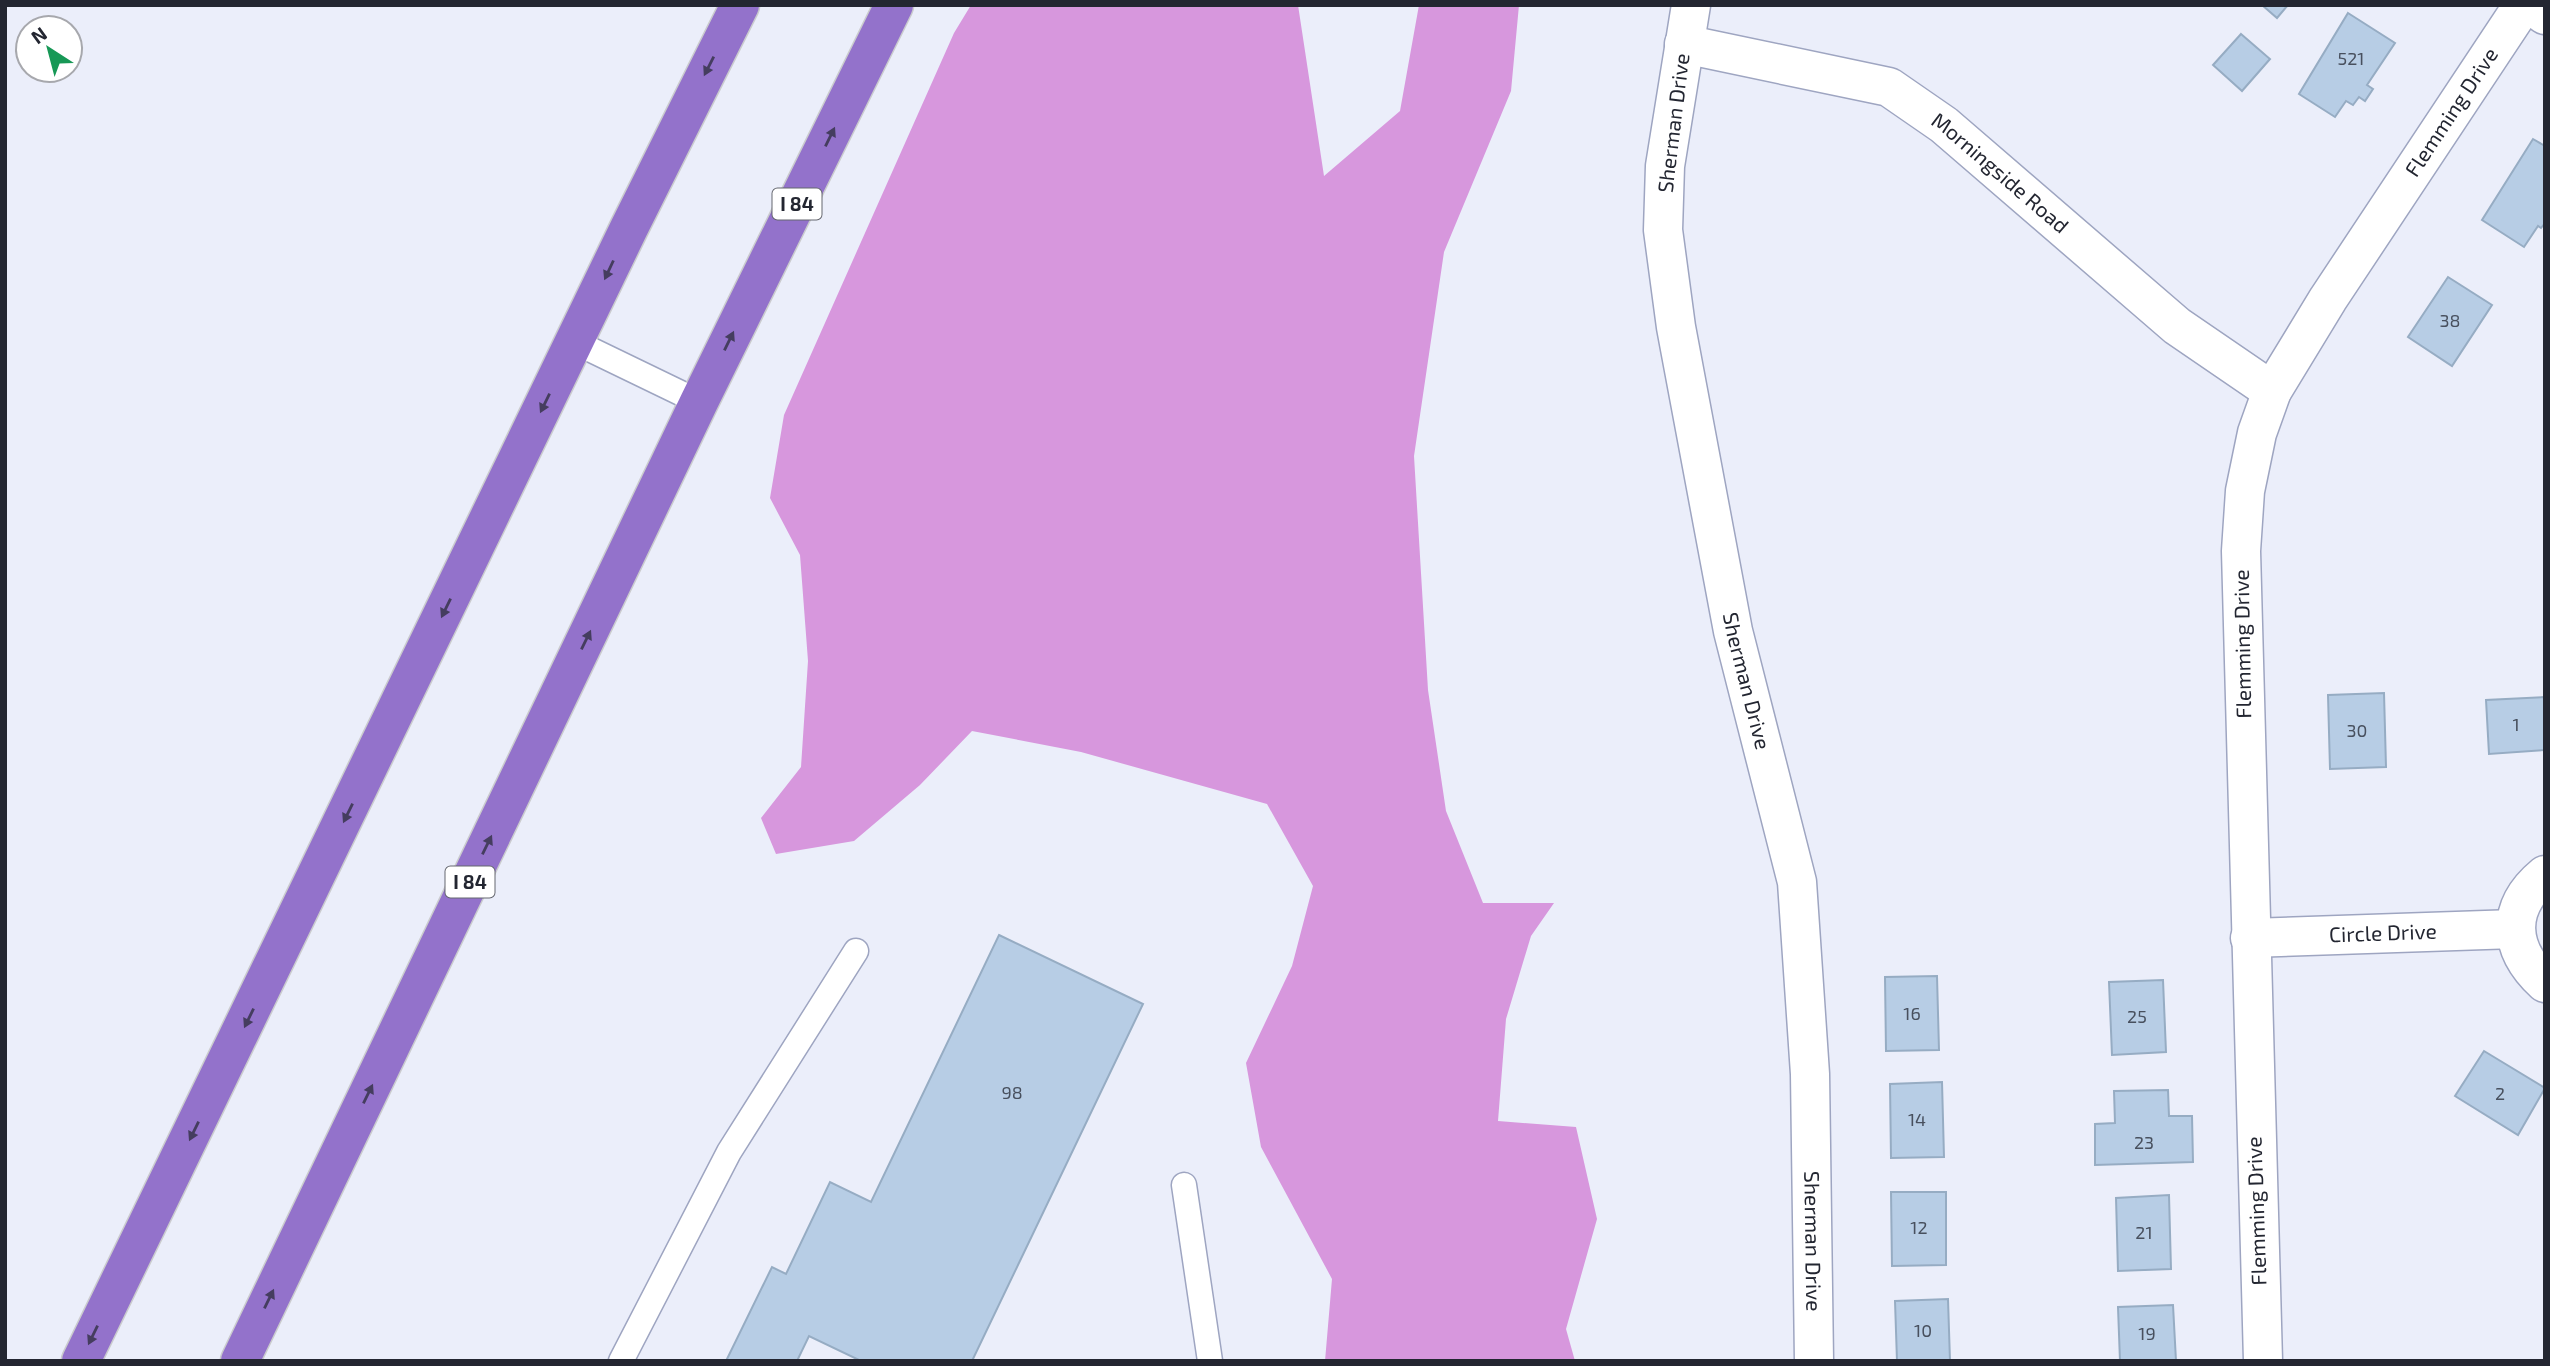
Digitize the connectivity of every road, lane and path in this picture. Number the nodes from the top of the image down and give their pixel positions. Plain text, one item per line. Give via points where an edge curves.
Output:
1 (740, 5) edge
2 (894, 5) edge
3 (1691, 5) edge
4 (2523, 5) edge
5 (2531, 5) edge
6 (2545, 15) edge
7 (1684, 44) junction
8 (575, 342) junction
9 (2272, 391) junction
10 (699, 402) junction
11 (2545, 875) edge
12 (2515, 929) junction
13 (2250, 938) junction
14 (856, 951) dead end
15 (2545, 983) edge
16 (1184, 1185) dead end
17 (81, 1361) edge
18 (240, 1361) edge
19 (621, 1361) edge
20 (1210, 1361) edge
21 (1814, 1361) edge
22 (2263, 1361) edge

1 -> 8 highway
10 -> 2 highway, I 84
3 - 7 street, Sherman Drive
4 - 9 street, Flemming Drive
5 - 6 street
7 - 9 street, Morningside Road via 1889,87 1944,125 2177,326
7 - 21 street, Sherman Drive via 1665,166 1663,230 1676,327 1732,631 1797,882 1810,1074
8 - 10 lane
8 -> 17 highway
9 - 13 street, Flemming Drive via 2257,433 2245,491 2241,551
18 -> 10 highway, I 84
11 - 12 street via 2528,890
12 - 13 street, Circle Drive
12 - 15 street via 2524,959
13 - 22 street, Flemming Drive
14 - 19 lane via 729,1152
16 - 20 lane

